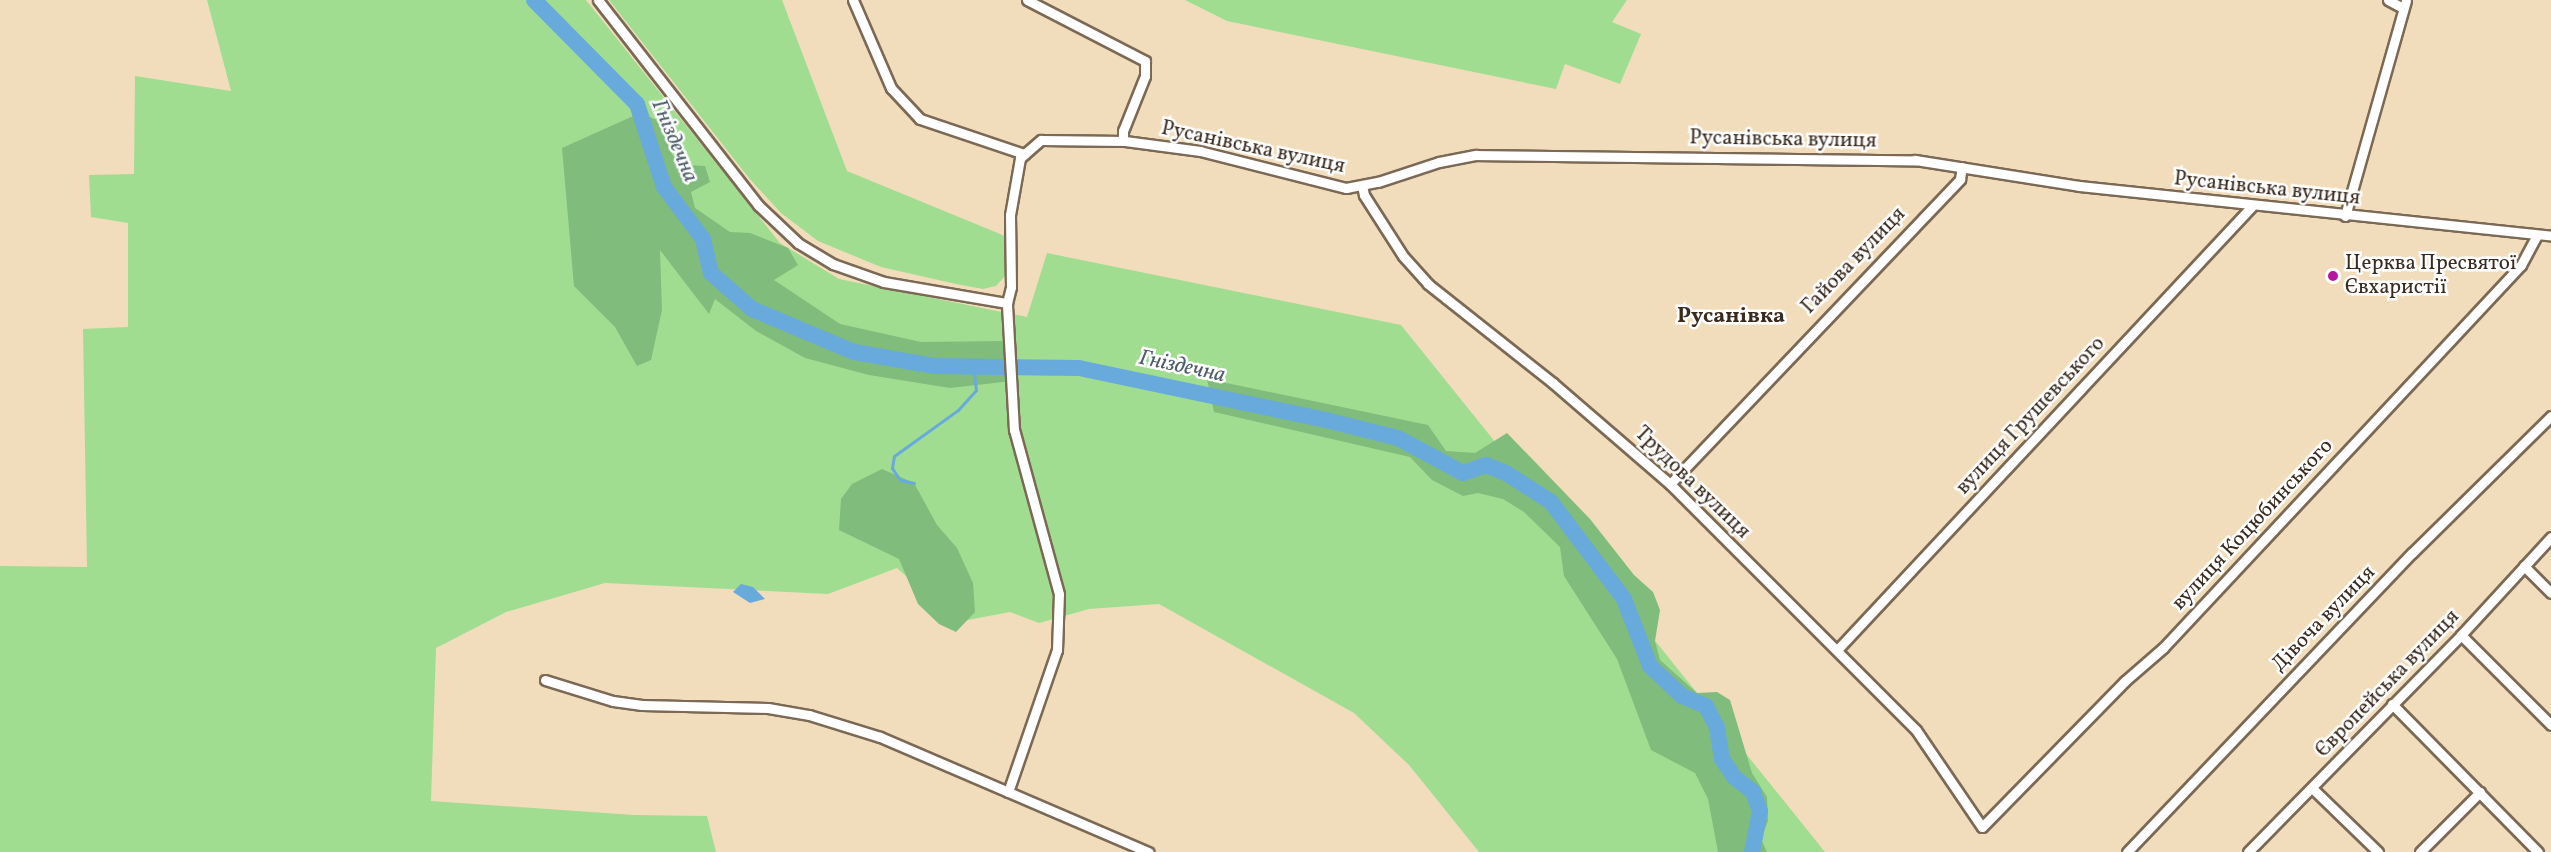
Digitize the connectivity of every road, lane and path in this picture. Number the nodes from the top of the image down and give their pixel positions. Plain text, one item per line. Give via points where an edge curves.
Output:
1 (598, 0) edge
2 (853, 0) edge
3 (1027, 0) edge
4 (2388, 0) edge
5 (2404, 4) edge
6 (1122, 141) junction
7 (1024, 154) junction
8 (1962, 167) junction
9 (1362, 185) junction
10 (2252, 206) junction
11 (2345, 216) junction
12 (2551, 236) edge
13 (2536, 237) junction
14 (1006, 303) junction
15 (2551, 416) edge
16 (1670, 484) junction
17 (2551, 537) edge
18 (2524, 566) junction
19 (2551, 593) edge
20 (2461, 635) junction
21 (1837, 650) junction
22 (544, 680) dead end
23 (2392, 704) junction
24 (2551, 725) edge
25 (2312, 788) junction
26 (1008, 792) junction
27 (2480, 792) junction
28 (1982, 827) joint
29 (1148, 852) edge
30 (2127, 852) edge
31 (2248, 852) edge
32 (2378, 852) edge
33 (2420, 852) edge
34 (2538, 852) edge

1 - 14 street via 758,205 798,243 832,264 884,282
2 - 7 street via 891,88 920,119
3 - 6 street via 1077,28 1132,51 1147,64
4 - 5 street
5 - 11 street
6 - 7 street, Русанівська вулиця via 1041,140
6 - 9 street, Русанівська вулиця via 1200,151 1346,188
7 - 14 street via 1010,214 1011,287
8 - 9 street, Русанівська вулиця via 1915,160 1476,155
8 - 10 street, Русанівська вулиця
8 - 16 street, Гайова вулиця via 1960,179
9 - 16 street, Трудова вулиця via 1364,195 1403,256 1428,284 1553,383
10 - 11 street, Русанівська вулиця
10 - 21 street, вулиця Грушевського
11 - 13 street, Русанівська вулиця
12 - 13 street, Русанівська вулиця
13 - 28 street, вулиця Коцюбинського via 2521,265 2163,648 2125,681
14 - 26 street via 1012,348 1014,430 1059,594 1057,650
15 - 30 street, Дівоча вулиця via 2412,553
16 - 21 street, Трудова вулиця
17 - 18 street, Європейська вулиця
18 - 19 street
18 - 20 street, Європейська вулиця
20 - 23 street, Європейська вулиця
20 - 24 street
21 - 28 street, Трудова вулиця via 1916,730
22 - 26 street via 613,701 642,705 768,708 809,715 880,737
23 - 25 street, Європейська вулиця
23 - 27 street
25 - 31 street, Європейська вулиця
25 - 32 street
26 - 29 street
27 - 33 street
27 - 34 street

